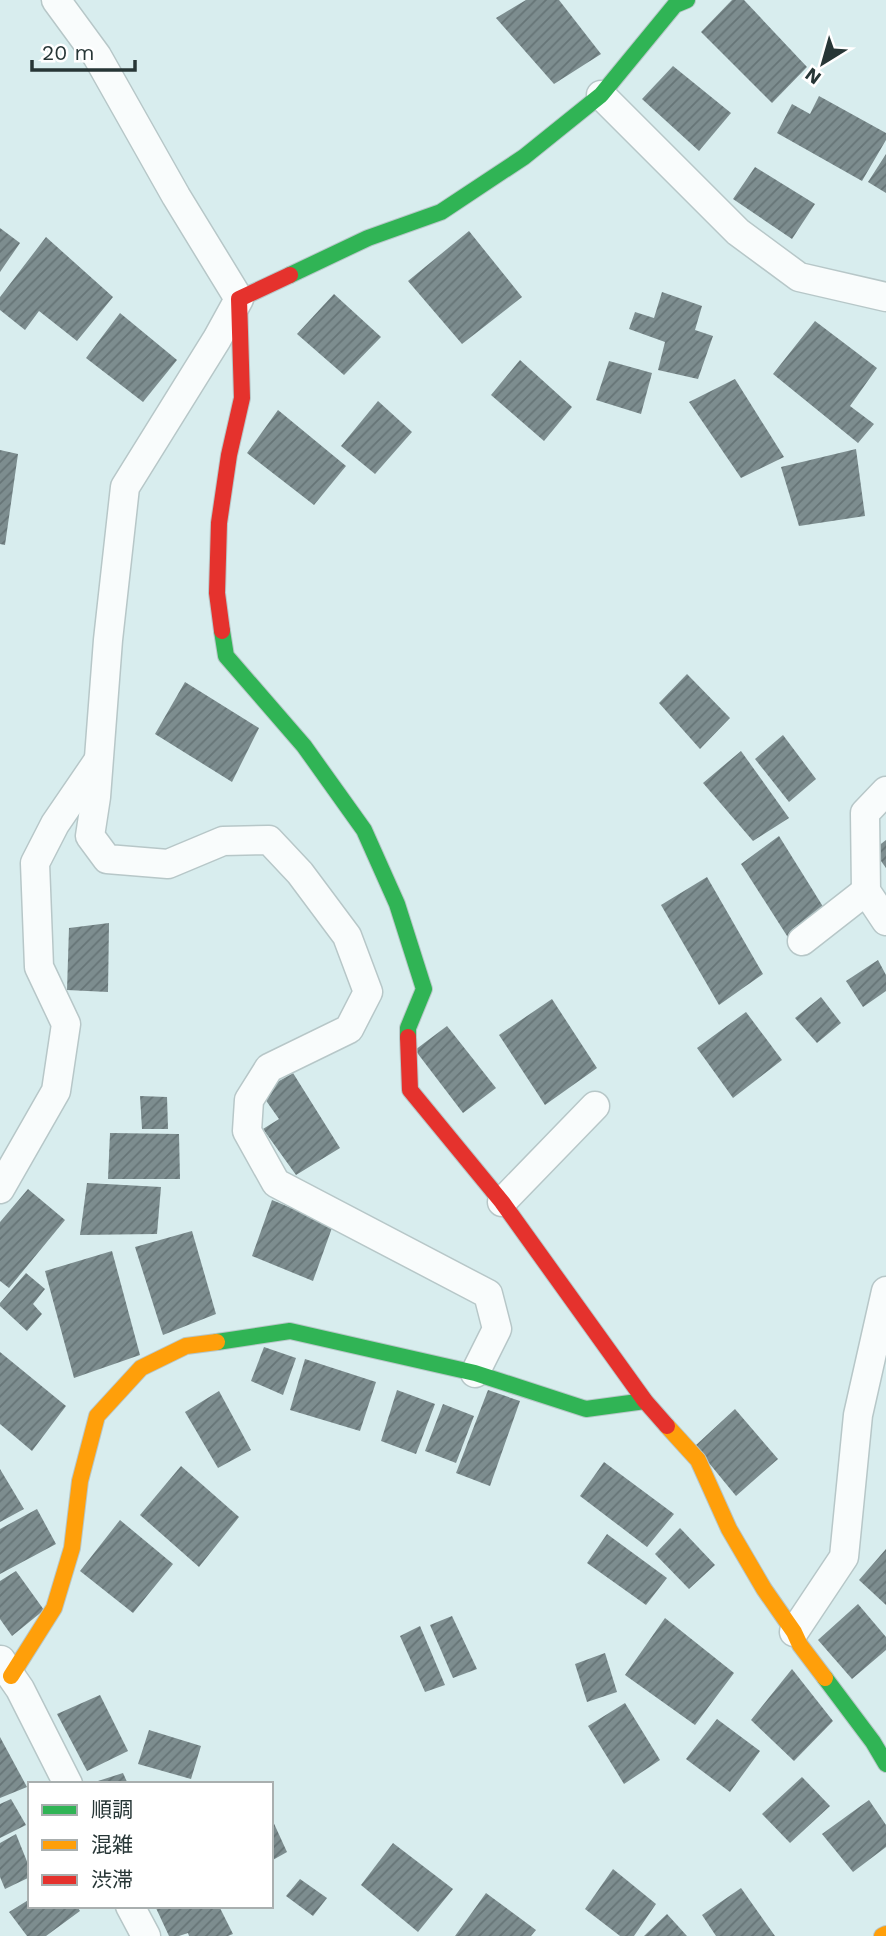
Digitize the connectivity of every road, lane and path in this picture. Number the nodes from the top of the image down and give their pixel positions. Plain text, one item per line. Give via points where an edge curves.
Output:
1 (56, 0) edge
2 (687, 0) edge
3 (601, 95) junction
4 (886, 297) edge
5 (239, 299) junction
6 (99, 758) junction
7 (886, 791) edge
8 (866, 891) junction
9 (886, 921) edge
10 (802, 941) dead end
11 (595, 1106) dead end
12 (0, 1189) edge
13 (502, 1202) junction
14 (886, 1290) edge
15 (475, 1373) junction
16 (645, 1401) junction
17 (794, 1632) junction
18 (5, 1667) edge
19 (886, 1764) edge
20 (67, 1782) edge
21 (131, 1908) edge
22 (146, 1936) edge

1 - 5 street via 97,56
2 - 3 street via 675,5
3 - 4 street via 738,232 799,277
3 - 5 street via 524,157 441,212 368,238
5 - 6 street via 125,487
5 - 13 street via 242,398 218,537 217,593 226,656 304,746 364,830 397,904 424,989 408,1028 410,1090
6 - 12 street via 35,863 40,967 66,1024 56,1091
6 - 15 street via 90,836 107,859 168,864 223,841 269,840 347,936 368,992 349,1029 269,1068 249,1100 247,1130 276,1182 488,1294 497,1329
7 - 8 street via 865,813
8 - 9 street
8 - 10 street
11 - 13 street
13 - 16 street
14 - 17 street via 858,1415 844,1557
15 - 16 street via 586,1409
15 - 18 street via 290,1331 186,1346 141,1368 97,1416 80,1482 72,1548 54,1608
16 - 17 street via 698,1460 729,1529
17 - 19 street
18 - 20 street
21 - 22 street

